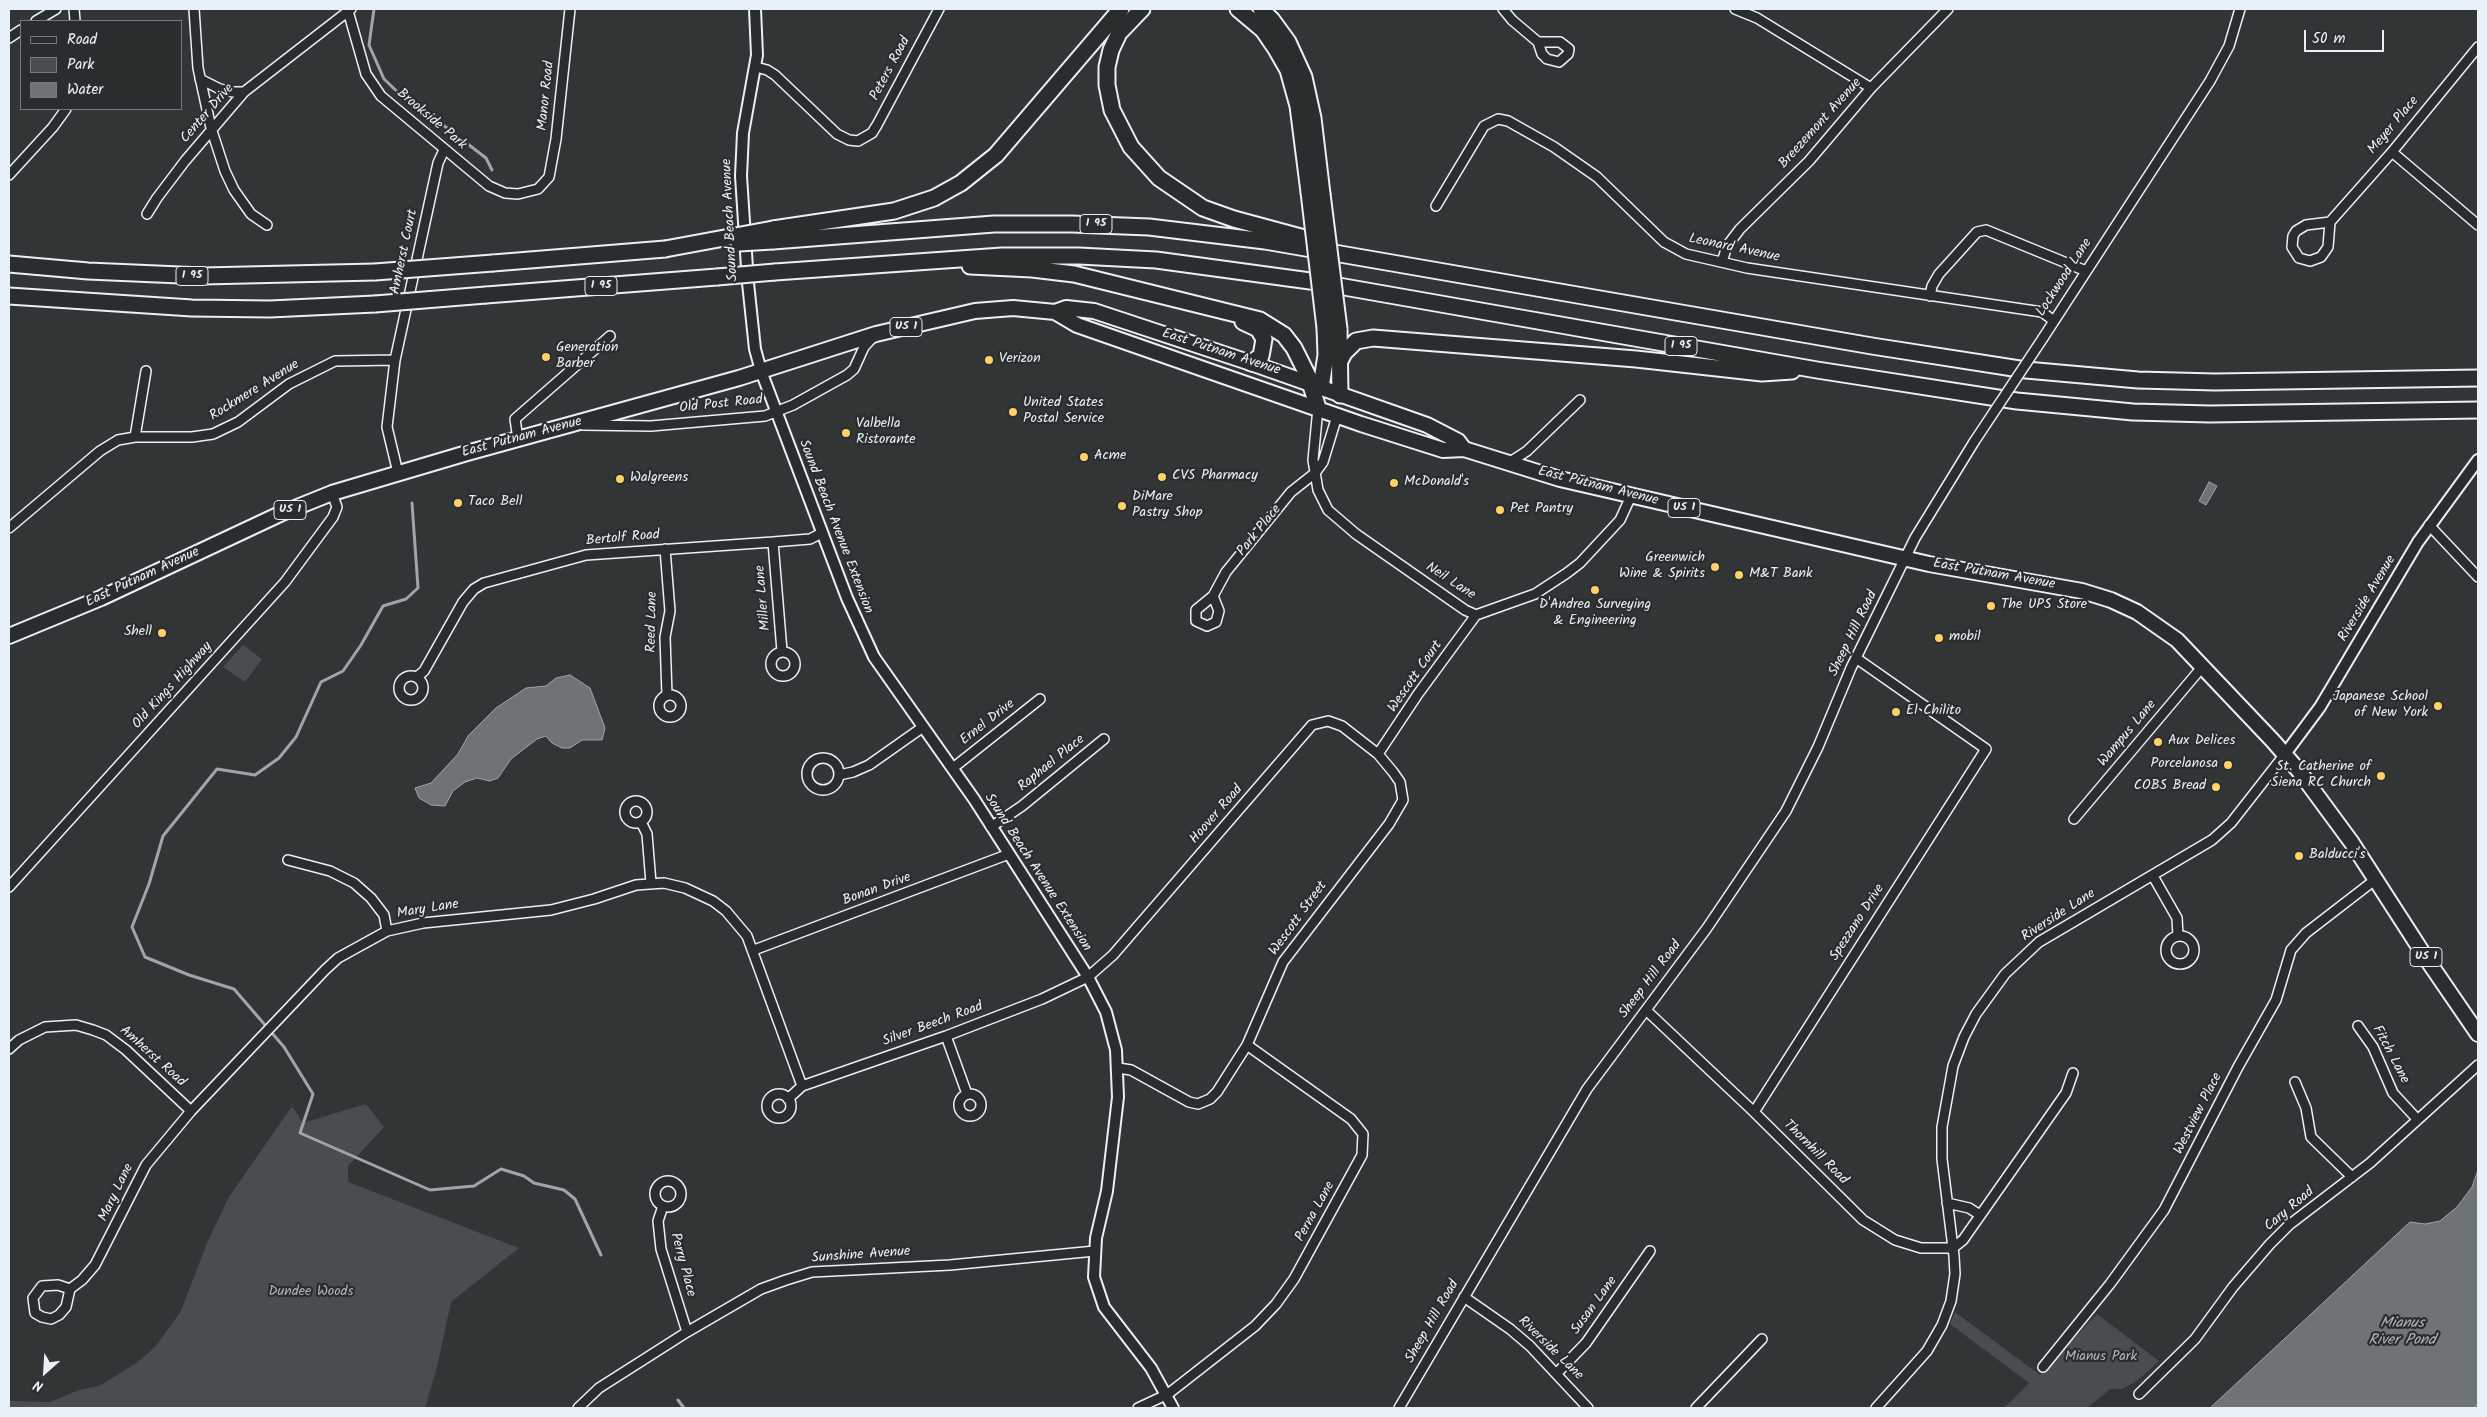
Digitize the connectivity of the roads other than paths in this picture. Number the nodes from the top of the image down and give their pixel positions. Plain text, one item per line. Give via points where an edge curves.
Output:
1 (56, 9) edge
2 (194, 9) edge
3 (570, 9) edge
4 (755, 9) edge
5 (938, 9) edge
6 (1121, 9) edge
7 (1142, 9) edge
8 (1238, 9) edge
9 (1261, 9) edge
10 (1504, 9) edge
11 (1735, 9) edge
12 (1762, 9) edge
13 (1948, 9) edge
14 (2240, 9) edge
15 (350, 10) edge
16 (1757, 18) junction
17 (38, 20) edge
18 (20, 31) edge
19 (9, 38) edge
20 (1538, 42) dead end
21 (2478, 47) edge
22 (756, 67) junction
23 (200, 79) junction
24 (1871, 88) junction
25 (244, 92) junction
26 (65, 110) edge
27 (211, 128) junction
28 (444, 150) junction
29 (2392, 152) junction
30 (9, 175) edge
31 (545, 184) joint
32 (1316, 193) junction
33 (1436, 206) dead end
34 (147, 214) dead end
35 (2330, 222) junction
36 (267, 225) dead end
37 (2478, 225) edge
38 (773, 235) junction
39 (1722, 262) junction
40 (886, 263) junction
41 (9, 264) edge
42 (1416, 267) junction
43 (2086, 271) junction
44 (9, 296) edge
45 (1930, 296) junction
46 (1185, 301) junction
47 (1055, 312) junction
48 (2054, 321) junction
49 (1332, 329) junction
50 (876, 334) junction
51 (610, 336) dead end
52 (395, 360) junction
53 (1340, 361) junction
54 (1251, 363) junction
55 (1817, 370) junction
56 (146, 371) dead end
57 (761, 371) junction
58 (2478, 378) edge
59 (1316, 386) junction
60 (1340, 395) junction
61 (1580, 400) dead end
62 (1318, 408) junction
63 (2478, 410) edge
64 (776, 412) junction
65 (1338, 416) junction
66 (568, 425) junction
67 (135, 437) junction
68 (518, 439) junction
69 (1464, 449) junction
70 (2478, 460) edge
71 (1506, 464) junction
72 (398, 473) junction
73 (1315, 473) junction
74 (332, 493) junction
75 (1631, 496) junction
76 (2429, 525) junction
77 (9, 528) edge
78 (822, 533) junction
79 (773, 542) junction
80 (665, 549) junction
81 (1906, 558) junction
82 (2478, 577) edge
83 (1213, 596) dead end
84 (1476, 615) junction
85 (9, 636) edge
86 (782, 651) dead end
87 (1856, 658) junction
88 (2202, 666) junction
89 (418, 677) dead end
90 (667, 695) dead end
91 (1040, 700) dead end
92 (923, 727) junction
93 (1104, 739) dead end
94 (1378, 754) junction
95 (2285, 754) junction
96 (953, 768) junction
97 (839, 775) dead end
98 (2074, 819) dead end
99 (641, 822) dead end
100 (991, 827) junction
101 (1009, 854) junction
102 (288, 860) dead end
103 (2153, 876) junction
104 (2376, 879) junction
105 (651, 883) junction
106 (9, 887) edge
107 (387, 931) junction
108 (2178, 936) dead end
109 (754, 950) junction
110 (1088, 977) junction
111 (1646, 1010) junction
112 (2358, 1026) dead end
113 (2478, 1034) edge
114 (946, 1036) junction
115 (1247, 1045) junction
116 (9, 1049) edge
117 (2478, 1066) edge
118 (1118, 1068) junction
119 (2073, 1073) dead end
120 (2295, 1082) dead end
121 (802, 1086) junction
122 (967, 1094) dead end
123 (788, 1099) dead end
124 (191, 1111) junction
125 (1754, 1112) junction
126 (2417, 1119) junction
127 (2352, 1177) junction
128 (1947, 1203) junction
129 (663, 1206) dead end
130 (1980, 1216) junction
131 (1953, 1248) junction
132 (1094, 1251) junction
133 (1650, 1251) dead end
134 (70, 1289) junction
135 (1464, 1297) junction
136 (688, 1332) junction
137 (1762, 1339) dead end
138 (2043, 1367) dead end
139 (1557, 1372) junction
140 (1168, 1394) junction
141 (2139, 1394) dead end
142 (578, 1408) edge
143 (1138, 1408) edge
144 (1173, 1408) edge
145 (1399, 1408) edge
146 (1588, 1408) edge
147 (1696, 1408) edge
148 (1876, 1408) edge

1 - 17 street
2 - 23 street
3 - 31 street, Manor Road via 555,148
4 - 22 street, Sound Beach Avenue via 758,37
5 - 22 street, Peters Road via 878,125 864,140 849,140 837,134 775,75
6 - 38 highway via 996,155 962,183 934,198 894,211
7 - 42 highway via 1125,24 1115,41 1108,59 1107,85 1118,125 1153,172 1187,199 1223,216
8 - 32 highway via 1263,30 1288,70
9 - 32 highway via 1288,42 1304,77 1313,118
10 - 20 street
11 - 16 street
12 - 16 street
13 - 24 street, Breezemont Avenue
14 - 43 street, Lockwood Lane via 2229,46 2210,81
15 - 25 street, Center Drive
15 - 28 street, Brookside Park via 370,83
16 - 24 street
18 - 19 street
21 - 29 street, Meyer Place
22 - 57 street, Sound Beach Avenue via 744,128 741,176 748,284 755,349
23 - 25 street via 220,89
23 - 27 street
24 - 39 street, Breezemont Avenue via 1809,160 1740,229 1727,246
25 - 27 street, Center Drive
26 - 30 street
27 - 34 street, Center Drive
27 - 36 street via 234,190 256,219
28 - 31 street, Brookside Park via 495,190 529,192
28 - 52 street, Amherst Court via 438,163
29 - 35 street, Meyer Place
29 - 37 street
32 - 49 highway, bridge
33 - 39 street, Leonard Avenue via 1484,126 1498,118 1554,147 1597,177 1664,242 1686,254
35 - 35 street via 2306,225 2296,231 2292,248 2299,258 2310,261 2322,257 2328,247
38 - 41 highway, I 95, bridge via 666,249 375,272 203,276
38 - 42 highway, I 95 via 994,224 1111,225 1226,235
39 - 45 street, Leonard Avenue
40 - 44 highway, I 95, bridge via 375,304 270,309 192,308
40 - 46 highway via 1052,271
40 - 55 highway, I 95 via 1040,255 1118,257 1195,264 1347,287
42 - 58 highway, I 95 via 1948,359 2062,374 2225,382
43 - 45 street via 1986,230 1977,232 1939,274
43 - 48 street, Lockwood Lane
45 - 48 street, Leonard Avenue via 2042,312
46 - 54 highway via 1258,329 1263,336 1264,347 1258,359
46 - 59 highway via 1269,324 1294,348
47 - 50 main road, East Putnam Avenue / US 1 via 1013,308 975,311
47 - 54 main road, East Putnam Avenue / US 1 via 1066,308 1094,311
47 - 62 main road, East Putnam Avenue / US 1 via 1077,325
48 - 81 street, Lockwood Lane, bridge via 1928,514
49 - 53 highway
49 - 59 highway
50 - 57 main road, East Putnam Avenue / US 1
50 - 64 street, Old Post Road via 847,375
51 - 68 street via 514,419
52 - 67 street, Rockmere Avenue via 335,361 289,384 238,422 213,434
52 - 72 street, Amherst Court via 387,427
53 - 55 highway via 1356,341 1373,338 1626,358 1762,373
53 - 60 highway
54 - 59 main road, East Putnam Avenue / US 1
55 - 63 highway, I 95 via 1997,399 2133,412 2249,414
56 - 67 street
57 - 64 street, Sound Beach Avenue Extension
57 - 66 main road, East Putnam Avenue / US 1
59 - 60 main road, East Putnam Avenue / US 1
59 - 62 highway
60 - 65 main road, Park Place
60 - 69 main road, East Putnam Avenue / US 1 via 1427,425 1453,438
61 - 71 street via 1527,451
62 - 65 main road, East Putnam Avenue / US 1
62 - 73 street via 1312,460
64 - 66 street, Old Post Road via 749,418 651,426
64 - 78 street, Sound Beach Avenue Extension
65 - 69 main road, East Putnam Avenue / US 1 via 1443,450
65 - 73 street, Park Place via 1323,462
66 - 68 main road, East Putnam Avenue / US 1
67 - 77 street, Rockmere Avenue via 118,440 100,450
68 - 72 main road, East Putnam Avenue / US 1
69 - 71 main road, East Putnam Avenue / US 1
70 - 76 street, Riverside Avenue
71 - 75 main road, East Putnam Avenue / US 1
72 - 74 main road, East Putnam Avenue / US 1
73 - 83 street, Park Place via 1285,499 1226,572
73 - 84 street, Neil Lane via 1324,504 1340,522
74 - 85 main road, East Putnam Avenue / US 1 via 84,606
74 - 106 street, Old Kings Highway via 337,507 333,517 285,582
75 - 81 main road, East Putnam Avenue / US 1
75 - 84 street, Neil Lane via 1620,520 1568,574 1535,594
76 - 82 street
76 - 95 street, Riverside Avenue via 2320,707
78 - 79 street, Bertolf Road via 810,539
78 - 92 street, Sound Beach Avenue Extension via 871,652
79 - 80 street, Bertolf Road
79 - 86 street, Miller Lane
80 - 89 street, Bertolf Road via 586,555 484,583 463,602
80 - 90 street, Reed Lane via 670,611 666,637
81 - 87 street, Sheep Hill Road
81 - 88 main road, East Putnam Avenue / US 1 via 1978,574 2062,587 2111,600 2166,631
84 - 94 street, Wescott Court
87 - 111 street, Sheep Hill Road via 1810,765 1786,811
87 - 125 street, Spezzano Drive via 1986,749
88 - 95 main road, East Putnam Avenue / US 1
88 - 98 street, Wampus Lane
91 - 96 street, Ernel Drive
92 - 96 street, Sound Beach Avenue Extension
92 - 97 street via 869,765
93 - 100 street, Raphael Place
94 - 110 street, Hoover Road via 1337,723 1324,721 1312,725 1119,949
94 - 115 street, Wescott Street via 1400,782 1404,800 1283,962
95 - 103 street, Riverside Lane via 2222,832 2194,853
95 - 104 main road, East Putnam Avenue / US 1
96 - 100 street, Sound Beach Avenue Extension
99 - 105 street via 647,834
100 - 101 street, Sound Beach Avenue Extension
101 - 109 street, Bonan Drive
101 - 110 street, Sound Beach Avenue Extension
102 - 107 street via 330,871 354,883 384,915
103 - 108 street via 2178,918
103 - 128 street, Riverside Lane via 2039,942 2005,974 1979,1010 1956,1057 1944,1107 1942,1159
104 - 113 main road, East Putnam Avenue / US 1
104 - 138 street, Westview Place via 2306,933 2291,950 2276,1000 2164,1210
105 - 107 street, Mary Lane via 636,884 552,910 422,922
105 - 109 street, Mary Lane via 685,888 713,901 747,936
107 - 124 street, Mary Lane via 338,958
109 - 121 street, Mary Lane
110 - 114 street, Silver Beech Road via 1042,999
110 - 118 street, Sound Beach Avenue Extension via 1111,1026
111 - 125 street, Thornhill Road
111 - 135 street, Sheep Hill Road via 1579,1100
112 - 126 street, Fitch Lane via 2373,1047 2394,1093
114 - 121 street, Silver Beech Road
114 - 122 street
115 - 118 street, Wescott Street via 1217,1092 1205,1103 1189,1102 1131,1070
115 - 140 street, Perna Lane via 1358,1126 1364,1142 1362,1155 1294,1279 1276,1304 1255,1326
116 - 124 street, Amherst Road via 45,1027 76,1024 106,1035 126,1050
117 - 126 street, Cary Road
118 - 132 street, Sound Beach Avenue Extension via 1112,1158
119 - 130 street via 2066,1093
120 - 127 street via 2306,1108 2311,1137
121 - 123 street, Silver Beech Road
124 - 134 street, Mary Lane via 146,1165 95,1266
125 - 131 street, Thornhill Road via 1872,1228 1921,1248
126 - 127 street, Cary Road
127 - 141 street, Cary Road via 2289,1225 2270,1244 2233,1287 2195,1340
128 - 130 street via 1968,1208
128 - 131 street, Riverside Lane
129 - 136 street, Perry Place via 658,1221 661,1249
130 - 131 street
131 - 148 street, Riverside Lane via 1953,1292 1942,1325 1919,1362
132 - 136 street, Sunshine Avenue via 950,1265 812,1272 761,1289
132 - 140 street, Sound Beach Avenue Extension via 1094,1277 1104,1307
133 - 139 street, Susan Lane via 1586,1343
134 - 134 street, Mary Lane via 66,1307 59,1315 51,1319 35,1313 33,1298 42,1286 58,1285
135 - 139 street, Riverside Lane via 1510,1329
135 - 145 street, Sheep Hill Road
136 - 142 street, Sunshine Avenue via 599,1388
137 - 147 street
139 - 146 street, Riverside Lane
140 - 143 street, Perna Lane
140 - 144 street, Sound Beach Avenue Extension

